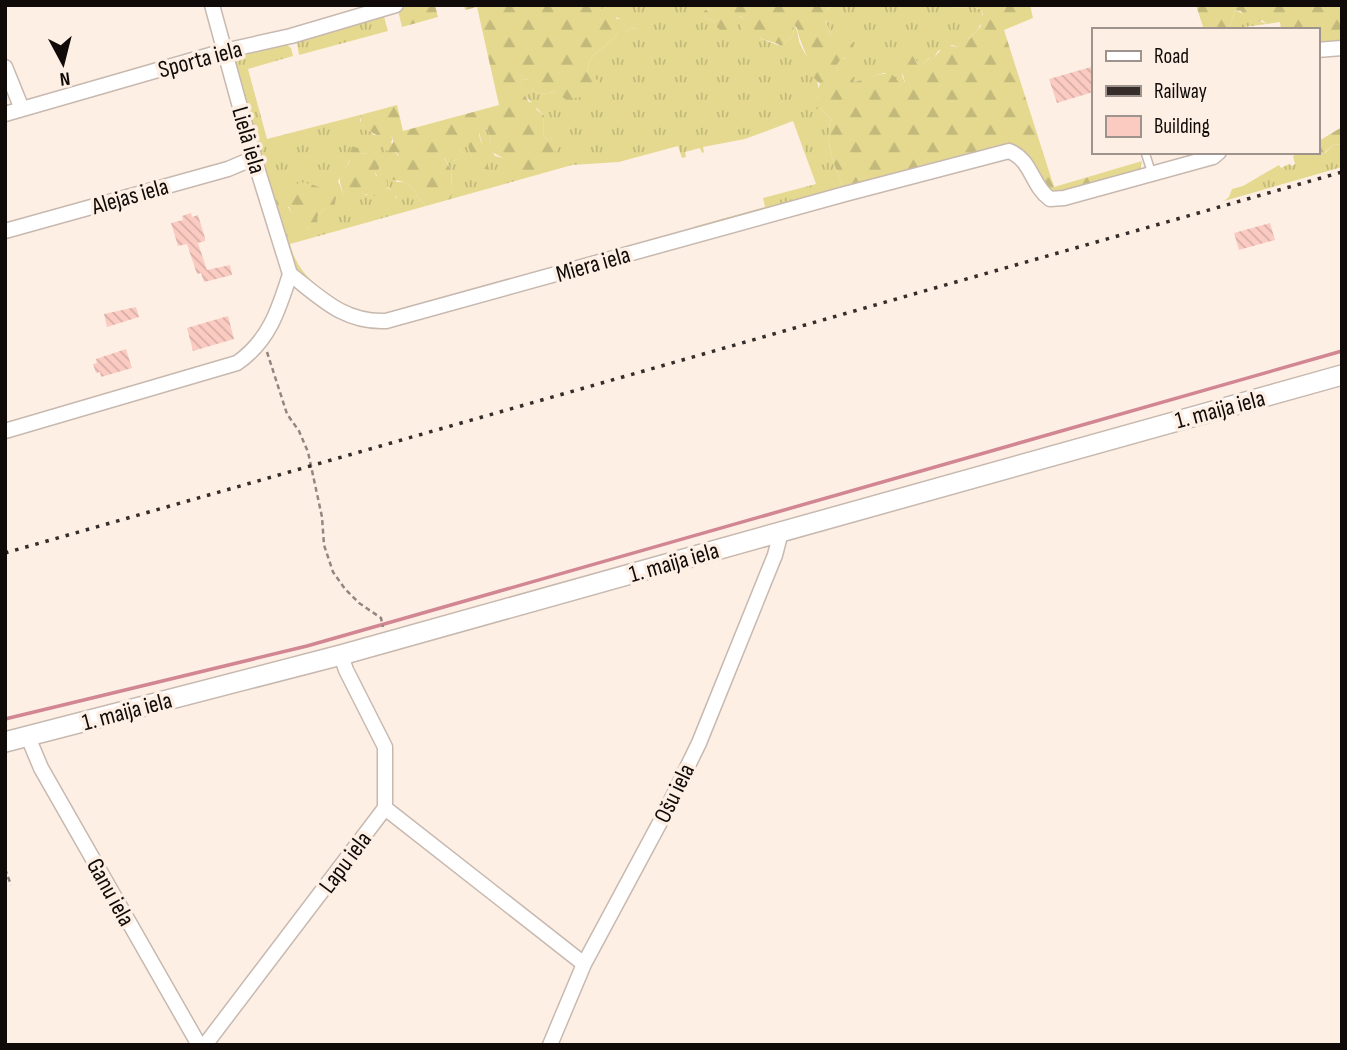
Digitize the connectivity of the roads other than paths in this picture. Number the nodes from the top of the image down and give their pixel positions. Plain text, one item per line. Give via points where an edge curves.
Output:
1 (212, 5) edge
2 (396, 5) edge
3 (1342, 48) edge
4 (1319, 50) edge
5 (224, 51) junction
6 (5, 67) edge
7 (22, 108) junction
8 (5, 114) edge
9 (1146, 154) edge
10 (1217, 154) edge
11 (254, 158) junction
12 (1152, 174) junction
13 (5, 231) edge
14 (290, 274) junction
15 (1342, 375) edge
16 (5, 431) edge
17 (780, 533) junction
18 (341, 655) junction
19 (28, 737) junction
20 (5, 742) edge
21 (385, 808) junction
22 (584, 964) junction
23 (199, 1045) edge
24 (205, 1045) edge
25 (550, 1045) edge

1 - 5 street, Lielā iela
2 - 5 street, Sporta iela
3 - 4 street
5 - 7 street, Sporta iela
5 - 11 street, Lielā iela
6 - 7 street
7 - 8 street, Sporta iela
9 - 12 lane
10 - 12 street, Miera iela
11 - 13 street, Alejas iela
11 - 14 street, Lielā iela
12 - 14 street, Miera iela via 1049,199 1038,190 1026,164 1009,151 386,321 348,316
14 - 16 street via 267,333 248,356 224,369
15 - 17 street, 1. maija iela
17 - 18 street, 1. maija iela
17 - 22 street, Ošu iela via 699,743
18 - 19 street, 1. maija iela
18 - 21 street, Lapu iela via 385,747
19 - 20 street, 1. maija iela
19 - 23 street, Ganu iela via 41,768
21 - 22 street
21 - 24 street, Lapu iela
22 - 25 street, Ošu iela

